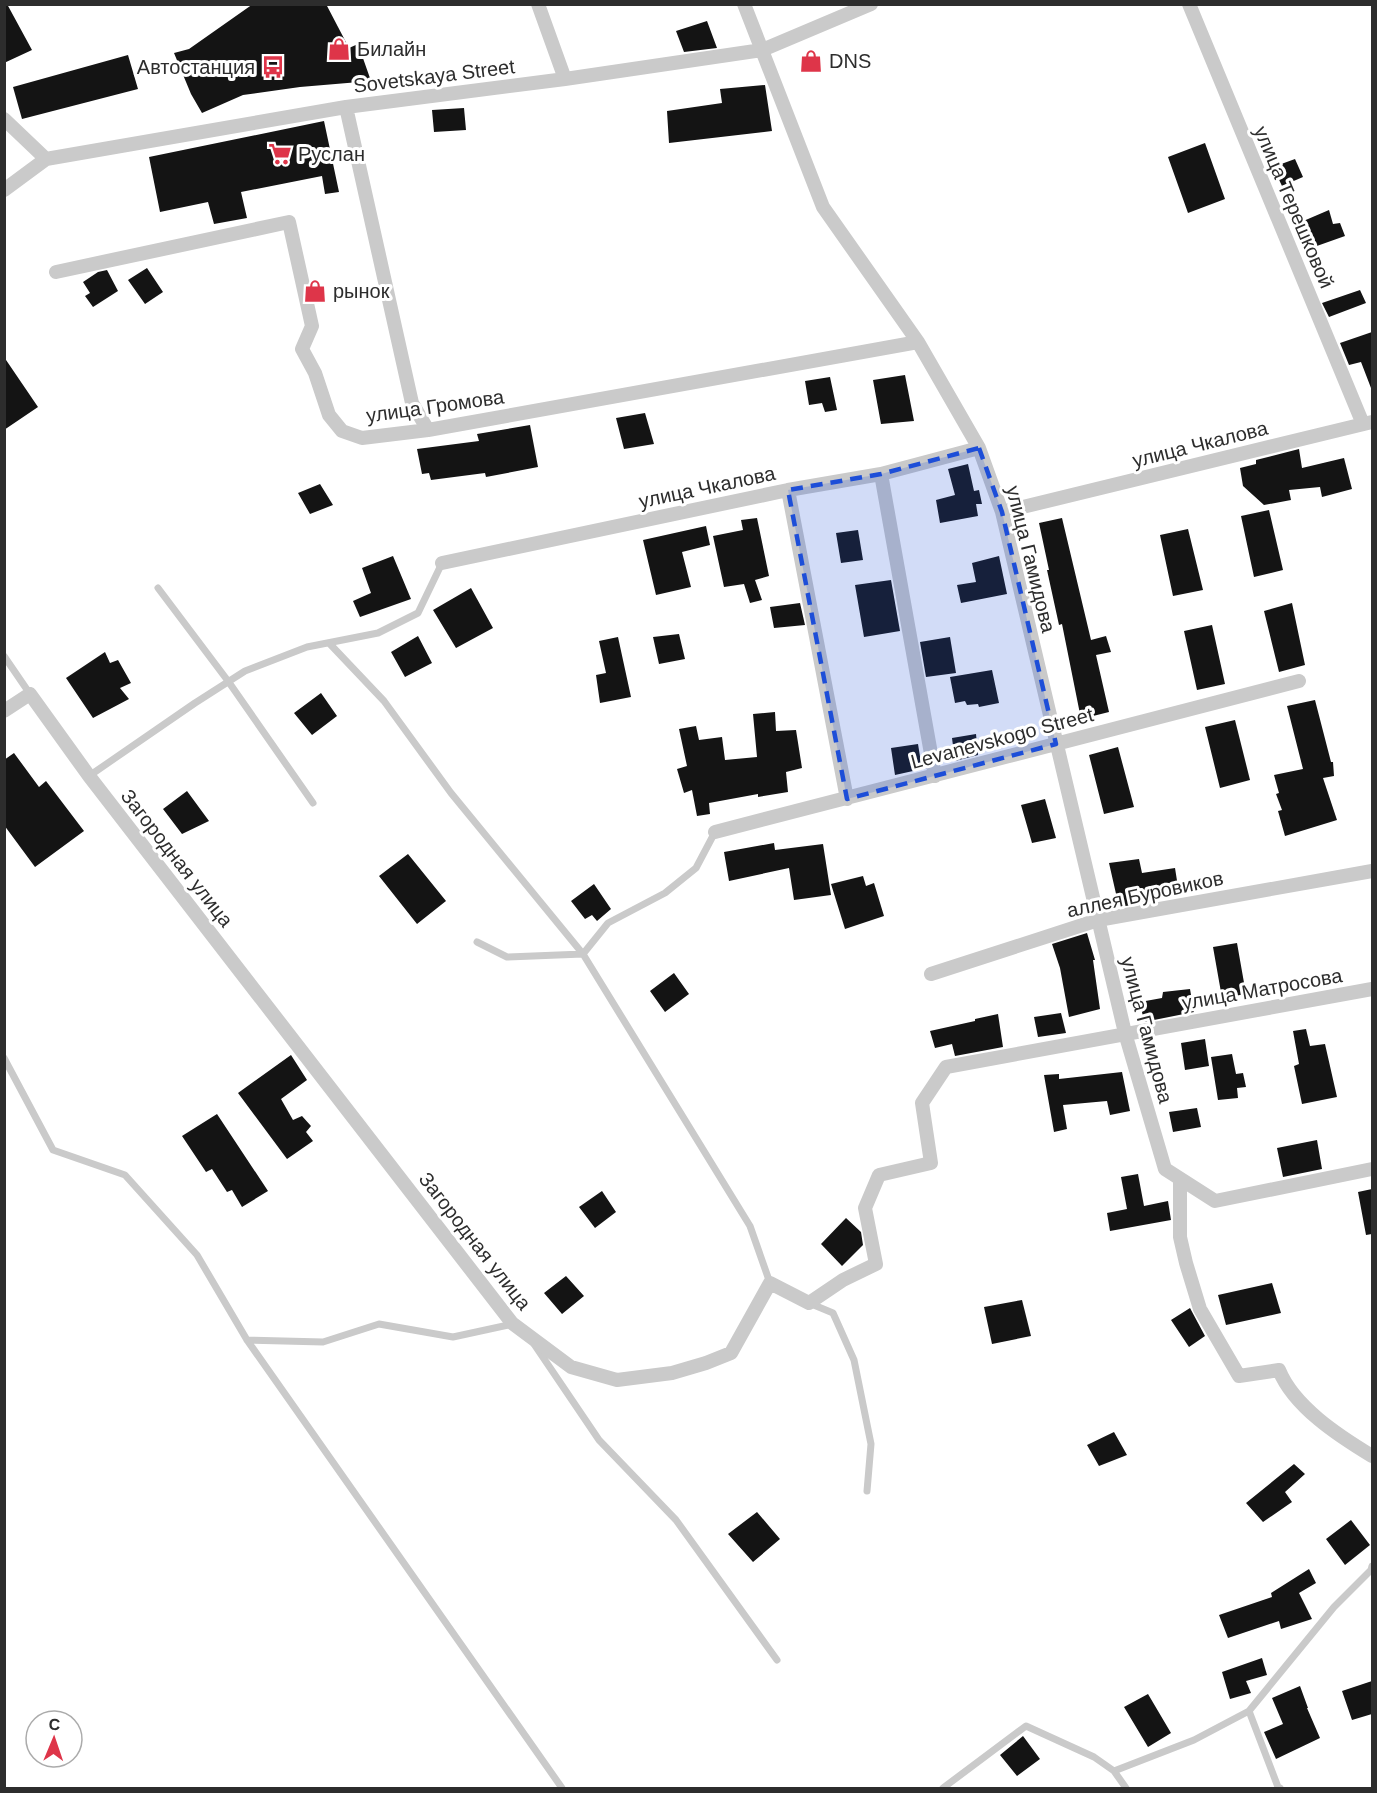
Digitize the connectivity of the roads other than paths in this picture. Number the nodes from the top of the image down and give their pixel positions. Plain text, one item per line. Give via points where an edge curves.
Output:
1 (538, 4) edge
2 (744, 4) edge
3 (871, 4) edge
4 (1189, 4) edge
5 (762, 50) junction
6 (565, 79) junction
7 (346, 107) junction
8 (4, 119) edge
9 (46, 159) junction
10 (4, 190) edge
11 (56, 272) dead end
12 (918, 342) junction
13 (1368, 423) edge
14 (428, 430) junction
15 (979, 448) junction
16 (881, 474) junction
17 (788, 490) junction
18 (1002, 512) junction
19 (442, 563) joint
20 (158, 588) dead end
21 (329, 643) junction
22 (4, 656) edge
23 (228, 681) junction
24 (1299, 681) dead end
25 (30, 694) junction
26 (4, 711) edge
27 (1056, 744) junction
28 (89, 776) junction
29 (935, 776) junction
30 (847, 799) junction
31 (313, 804) dead end
32 (715, 832) joint
33 (1372, 871) edge
34 (1098, 920) junction
35 (477, 942) dead end
36 (583, 954) junction
37 (931, 974) dead end
38 (1372, 989) edge
39 (1125, 1033) junction
40 (4, 1058) edge
41 (1372, 1168) edge
42 (1180, 1179) junction
43 (770, 1283) junction
44 (809, 1303) junction
45 (512, 1323) junction
46 (247, 1340) junction
47 (1372, 1456) edge
48 (867, 1491) dead end
49 (1372, 1570) edge
50 (777, 1660) dead end
51 (1249, 1711) junction
52 (1114, 1771) junction
53 (562, 1788) edge
54 (943, 1788) edge
55 (1126, 1788) edge
56 (1280, 1788) edge

1 - 6 street
2 - 5 street, улица Гамидова
3 - 5 street, Sovetskaya Street
4 - 13 street, улица Терешковой
5 - 6 street, Sovetskaya Street
5 - 12 street, улица Гамидова via 823,207
6 - 7 street, Sovetskaya Street
7 - 9 street, Sovetskaya Street
7 - 14 street via 412,403
8 - 9 street
9 - 10 street, Sovetskaya Street
11 - 14 street, улица Громова via 289,222 312,326 302,349 329,415 342,431 362,438
12 - 14 street, улица Громова
12 - 15 street, улица Гамидова
13 - 18 street, улица Чкалова
15 - 16 street, улица Чкалова
15 - 18 street, улица Гамидова
16 - 17 street, улица Чкалова
16 - 29 street
17 - 19 street, улица Чкалова
17 - 30 street
18 - 27 street, улица Гамидова
19 - 21 lane via 418,613 378,633
20 - 23 lane
21 - 23 lane via 297,651
21 - 36 lane via 384,701 451,793
22 - 25 lane
23 - 28 lane
23 - 31 lane
24 - 27 street, Levanevskogo Street
25 - 26 street
25 - 28 street, Загородная улица
27 - 29 street, Levanevskogo Street
27 - 34 street, улица Гамидова
28 - 45 street, Загородная улица
29 - 30 street, Levanevskogo Street
30 - 32 street, Levanevskogo Street
32 - 36 lane via 696,868 665,893 608,923
33 - 34 street, аллея Буровиков
34 - 37 street, аллея Буровиков
34 - 39 street, улица Гамидова
35 - 36 lane via 507,957
36 - 43 lane via 750,1226
38 - 39 street, улица Матросова
39 - 42 street, улица Гамидова via 1165,1169
39 - 44 street, улица Матросова via 946,1067 922,1103 931,1163 879,1175 865,1208 876,1264
40 - 46 lane via 53,1150 125,1175 197,1255
41 - 42 street via 1215,1201
42 - 47 street via 1180,1237 1186,1263 1200,1309 1239,1376 1279,1370 1285,1386 1304,1406 1343,1439
43 - 44 street
43 - 45 street, Загородная улица via 731,1353 672,1373 617,1380 571,1367
44 - 48 lane via 834,1313 854,1360 871,1444
45 - 46 lane via 453,1337 379,1324 323,1342
45 - 50 lane via 535,1346 599,1440 676,1520
46 - 53 lane
49 - 51 lane via 1334,1607
51 - 52 lane via 1194,1740
51 - 56 lane
52 - 54 lane via 1094,1757 1026,1726
52 - 55 lane

